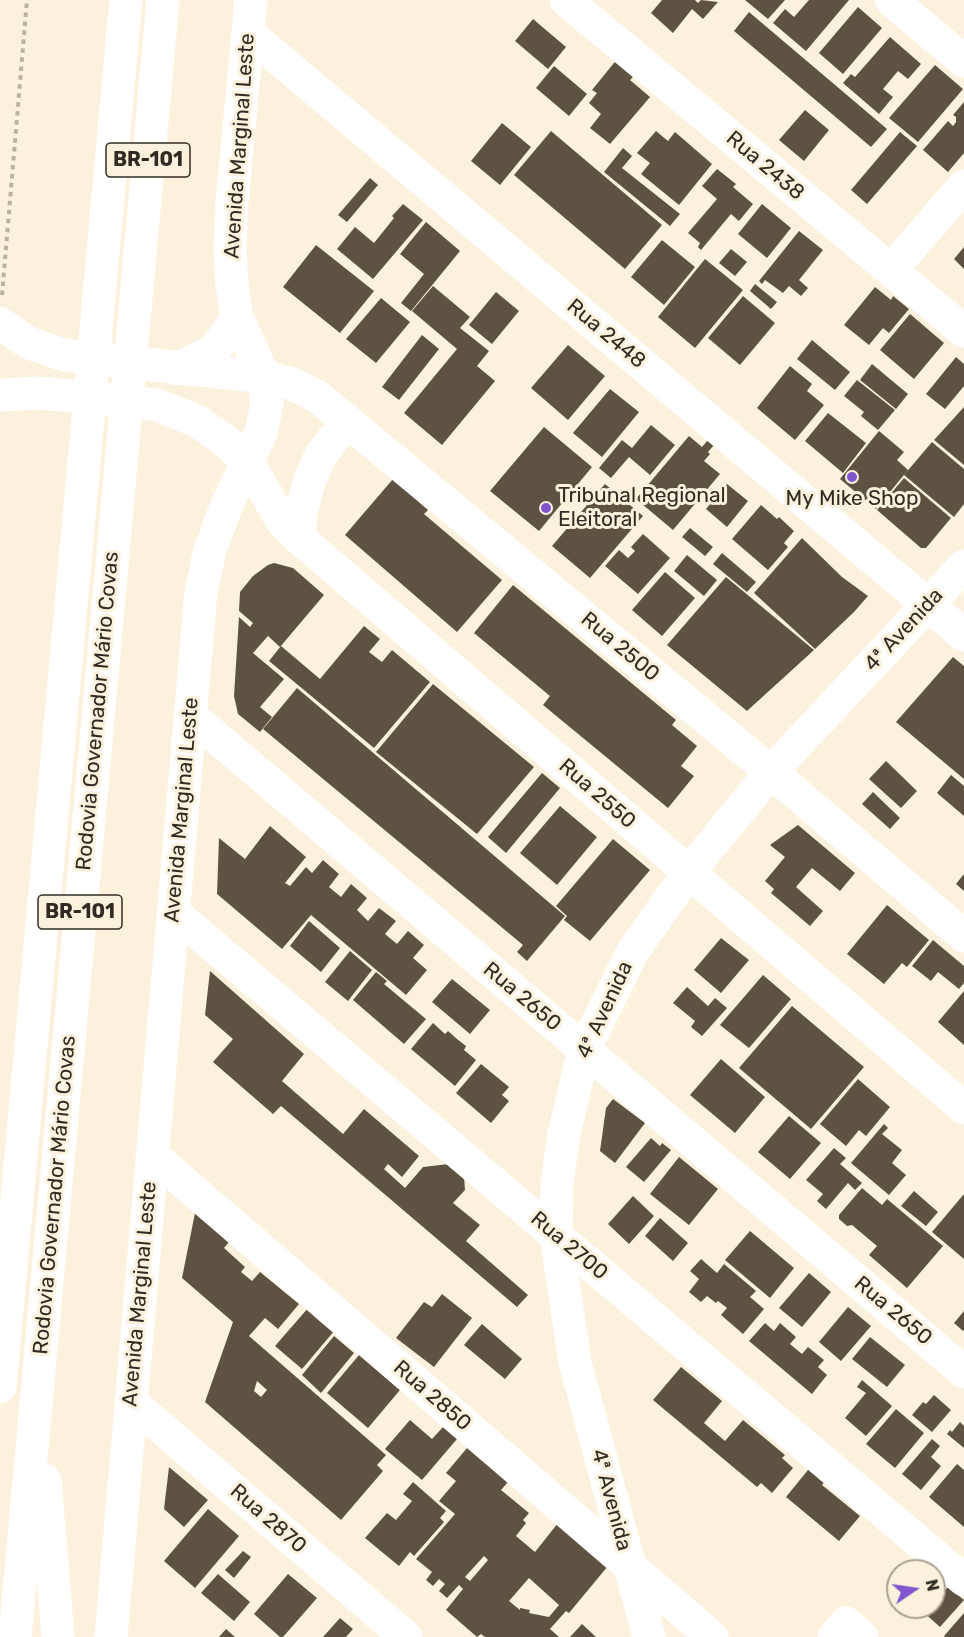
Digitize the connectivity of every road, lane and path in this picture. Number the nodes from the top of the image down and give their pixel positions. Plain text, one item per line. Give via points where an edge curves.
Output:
1 (27, 0) edge
2 (126, 0) edge
3 (163, 0) edge
4 (251, 0) edge
5 (566, 0) edge
6 (891, 0) edge
7 (248, 33) junction
8 (964, 61) edge
9 (964, 186) edge
10 (891, 270) junction
11 (1, 310) edge
12 (237, 317) junction
13 (964, 331) edge
14 (176, 369) junction
15 (264, 377) junction
16 (37, 393) junction
17 (0, 395) edge
18 (0, 404) edge
19 (350, 424) junction
20 (248, 463) junction
21 (299, 538) junction
22 (964, 566) edge
23 (928, 605) junction
24 (964, 635) edge
25 (190, 715) junction
26 (771, 772) junction
27 (689, 872) junction
28 (173, 912) junction
29 (964, 936) edge
30 (584, 1050) junction
31 (964, 1108) edge
32 (152, 1155) junction
33 (556, 1235) junction
34 (3, 1334) edge
35 (964, 1372) edge
36 (0, 1387) edge
37 (37, 1395) junction
38 (131, 1402) junction
39 (628, 1565) junction
40 (964, 1580) edge
41 (15, 1637) edge
42 (58, 1637) edge
43 (111, 1637) edge
44 (405, 1637) edge
45 (649, 1637) edge
46 (712, 1637) edge
47 (834, 1637) edge
48 (862, 1637) edge

1 - 11 path
2 - 34 main road, Rodovia Governador Mário Covas / BR-101
3 - 37 main road, Rodovia Governador Mário Covas / BR-101
4 - 7 main road, Avenida Marginal Leste
5 - 10 main road, Rua 2438
6 - 8 main road
7 - 12 main road, Avenida Marginal Leste via 230,249
7 - 23 main road, Rua 2448
9 - 10 main road
10 - 13 main road, Rua 2438
11 - 14 main road, Rua 2500 via 29,343 64,355
12 - 14 main road via 213,351
12 - 15 main road, Avenida Marginal Leste
14 - 15 main road, Rua 2500
15 - 19 main road, Rua 2500 via 293,384 318,397
15 - 20 main road, Avenida Marginal Leste via 267,403 261,433
16 - 17 main road
16 - 18 main road
16 - 20 main road, Rua 2550 via 157,405 197,421
19 - 21 main road via 321,455 300,514
19 - 26 main road, Rua 2500
20 - 21 main road, Rua 2550 via 282,521
20 - 25 main road, Avenida Marginal Leste via 210,549 201,592
21 - 27 main road, Rua 2550
22 - 23 main road, 4ª Avenida
23 - 24 main road, Rua 2448
23 - 26 main road, 4ª Avenida
25 - 28 main road, Avenida Marginal Leste
25 - 30 main road, Rua 2650
26 - 27 main road, 4ª Avenida
26 - 29 main road, Rua 2500
27 - 30 main road, 4ª Avenida via 633,951
27 - 31 main road, Rua 2550
28 - 32 main road, Avenida Marginal Leste
28 - 33 main road, Rua 2700
30 - 33 main road, 4ª Avenida via 564,1134 557,1184
30 - 35 main road, Rua 2650
32 - 38 main road, Avenida Marginal Leste
32 - 39 main road, Rua 2850
33 - 39 main road, 4ª Avenida via 575,1362
33 - 40 main road, Rua 2700
34 - 36 main road, Rodovia Governador Mário Covas / BR-101
37 - 41 main road, Rodovia Governador Mário Covas / BR-101
37 - 42 main road
38 - 43 main road, Avenida Marginal Leste
38 - 44 main road, Rua 2870
39 - 45 main road, 4ª Avenida
39 - 46 main road, Rua 2850
47 - 48 main road via 846,1623

